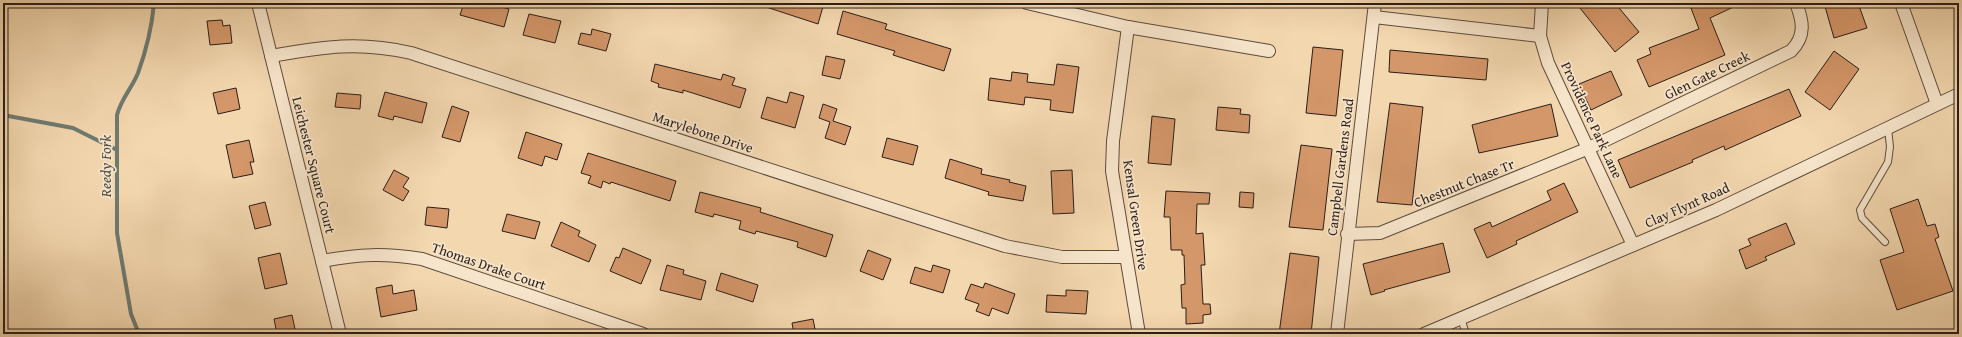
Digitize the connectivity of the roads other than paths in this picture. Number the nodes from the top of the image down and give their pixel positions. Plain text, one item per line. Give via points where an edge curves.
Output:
1 (258, 3) edge
2 (1027, 3) edge
3 (1376, 3) edge
4 (1542, 3) edge
5 (1796, 3) edge
6 (1900, 3) edge
7 (1374, 17) junction
8 (1128, 27) junction
9 (1540, 36) junction
10 (1269, 51) dead end
11 (271, 56) junction
12 (1959, 94) edge
13 (1937, 104) junction
14 (1888, 128) junction
15 (1589, 148) junction
16 (1347, 234) junction
17 (1884, 242) dead end
18 (1633, 245) junction
19 (1125, 257) junction
20 (322, 261) junction
21 (1461, 318) junction
22 (340, 334) edge
23 (643, 334) edge
24 (1139, 334) edge
25 (1337, 334) edge
26 (1424, 334) edge
27 (1466, 334) edge

1 - 11 street, Leichester Square Court
2 - 8 street
3 - 7 street, Campbell Gardens Road
4 - 9 street, Providence Park Lane
5 - 15 street, Glen Gate Creek via 1802,30 1799,41 1791,51
6 - 13 street
7 - 9 street
7 - 16 street, Campbell Gardens Road
8 - 10 street
8 - 19 street, Kensal Green Drive via 1113,141 1112,171
9 - 15 street, Providence Park Lane via 1548,63
11 - 19 street, Marylebone Drive via 334,46 367,45 411,53 1005,246 1062,257
11 - 20 street, Leichester Square Court
12 - 13 street, Clay Flynt Road
13 - 14 street, Clay Flynt Road
14 - 17 lane via 1888,162 1860,210 1862,218
14 - 18 street, Clay Flynt Road via 1730,203
15 - 16 street, Chestnut Chase Tr via 1380,233
15 - 18 street, Providence Park Lane
16 - 25 street, Campbell Gardens Road
18 - 21 street, Clay Flynt Road
19 - 24 street, Kensal Green Drive
20 - 22 street, Leichester Square Court
20 - 23 street, Thomas Drake Court via 378,254 422,259
21 - 26 street, Clay Flynt Road
21 - 27 lane

